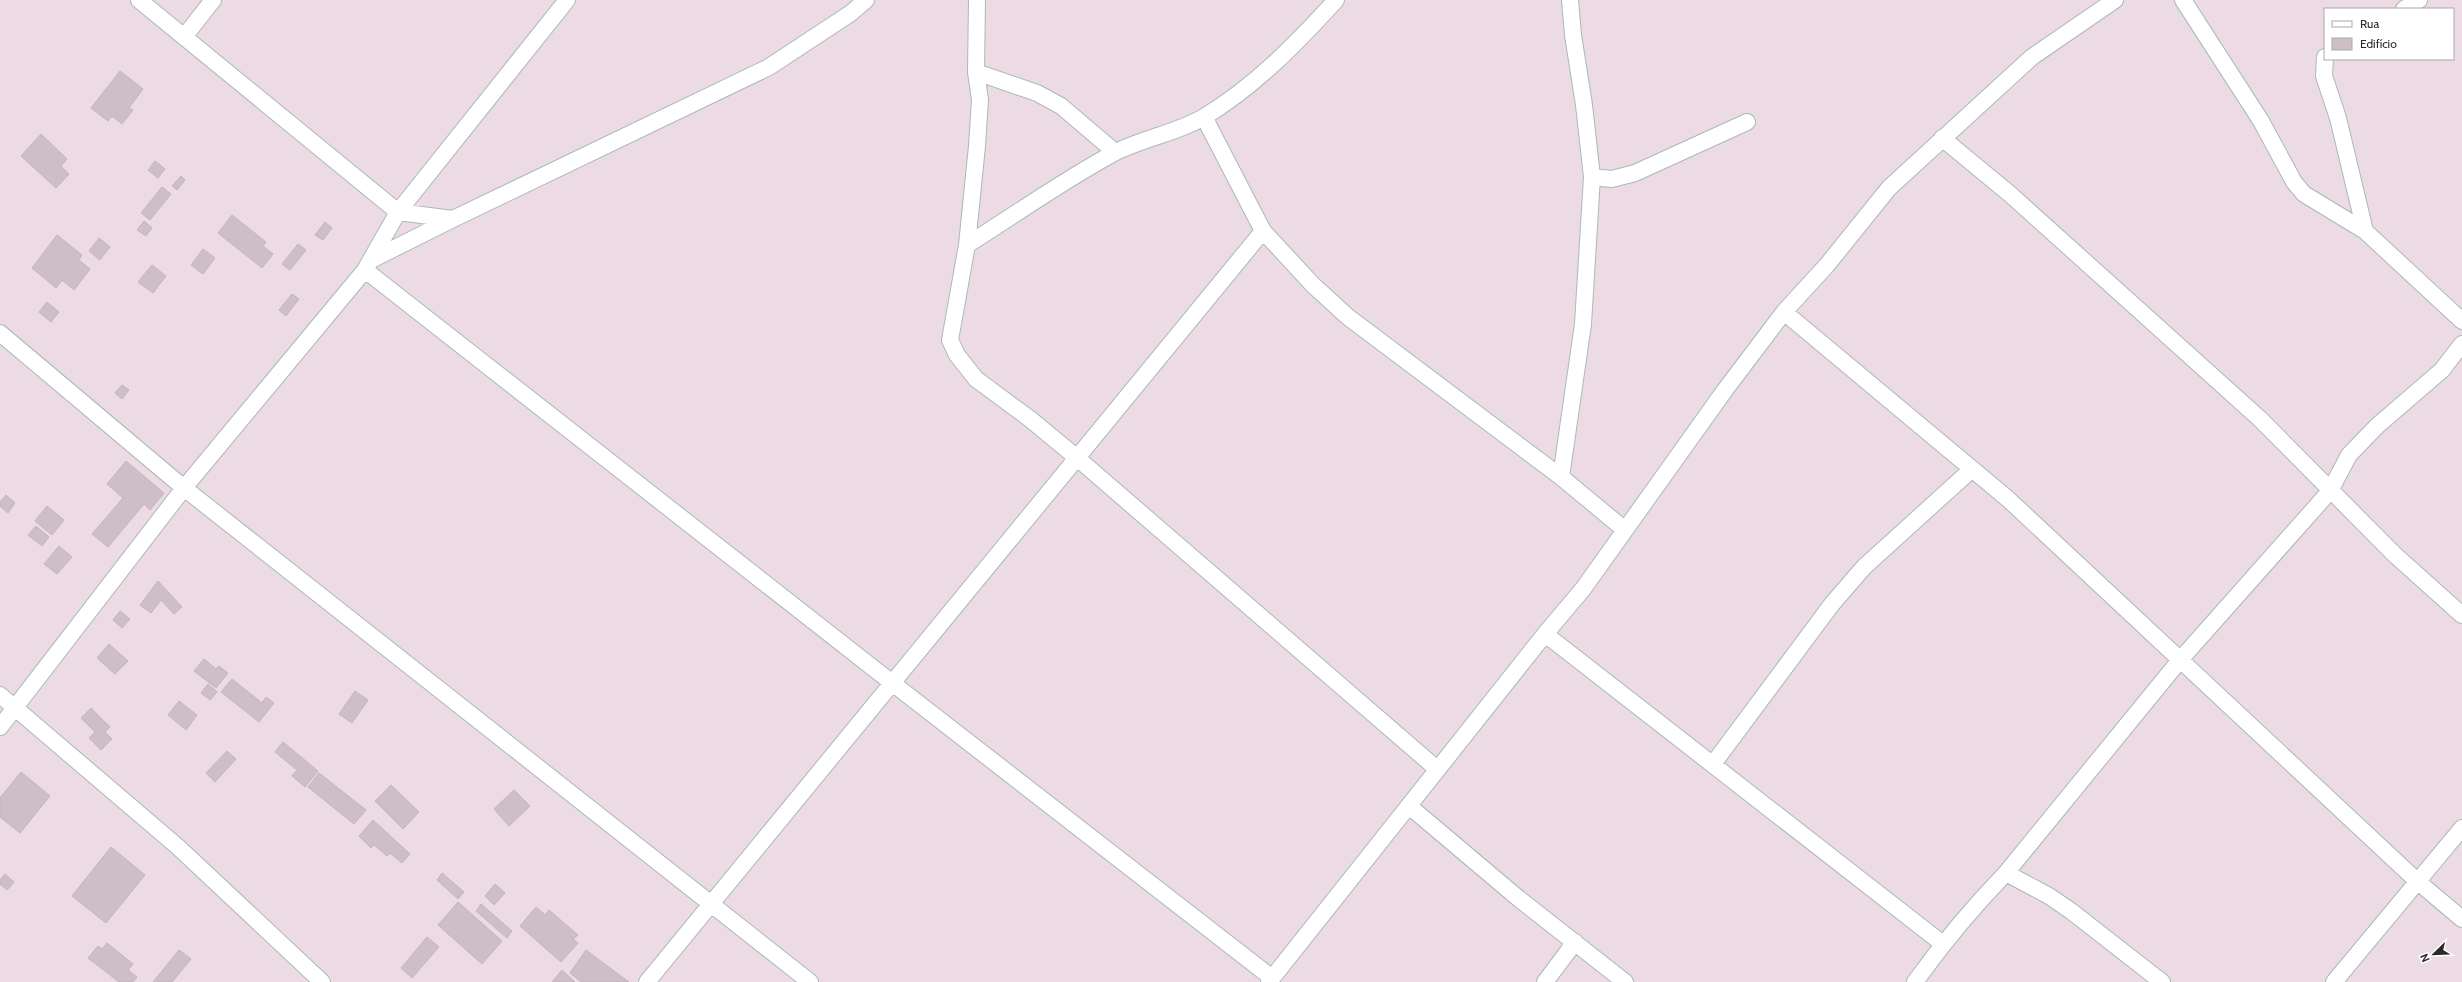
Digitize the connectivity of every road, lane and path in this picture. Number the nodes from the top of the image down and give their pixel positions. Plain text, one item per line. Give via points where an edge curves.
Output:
1 (139, 0) edge
2 (213, 0) edge
3 (567, 0) edge
4 (866, 0) edge
5 (977, 0) edge
6 (1336, 0) edge
7 (1570, 0) edge
8 (2115, 0) edge
9 (2183, 0) edge
10 (2419, 0) edge
11 (2406, 8) edge
12 (184, 37) junction
13 (2325, 60) edge
14 (976, 72) junction
15 (1204, 117) junction
16 (1747, 122) dead end
17 (1942, 138) junction
18 (1115, 152) junction
19 (1592, 177) junction
20 (398, 212) junction
21 (453, 219) junction
22 (1263, 231) junction
23 (2365, 231) junction
24 (967, 245) junction
25 (368, 265) junction
26 (1784, 312) junction
27 (2462, 321) edge
28 (0, 333) edge
29 (2462, 344) edge
30 (1076, 457) junction
31 (1971, 470) junction
32 (1561, 477) junction
33 (184, 488) junction
34 (2330, 491) junction
35 (1625, 530) junction
36 (2462, 615) edge
37 (1545, 634) junction
38 (2180, 660) junction
39 (891, 682) junction
40 (0, 695) edge
41 (16, 707) junction
42 (0, 727) edge
43 (1713, 764) junction
44 (1437, 769) junction
45 (1409, 806) junction
46 (2462, 828) edge
47 (2006, 873) junction
48 (2417, 881) junction
49 (709, 903) junction
50 (2462, 919) edge
51 (1575, 942) junction
52 (1943, 944) junction
53 (1270, 980) edge
54 (322, 982) edge
55 (647, 982) edge
56 (810, 982) edge
57 (1545, 982) edge
58 (1625, 982) edge
59 (1916, 982) edge
60 (2162, 982) edge
61 (2334, 982) edge

1 - 12 street
2 - 12 street
3 - 20 street
4 - 21 street via 851,13 769,67
5 - 14 street
6 - 15 street via 1292,49
7 - 19 street
8 - 17 street via 2032,57
9 - 23 street via 2261,121 2294,182 2304,194
10 - 11 street
12 - 20 street
13 - 23 street via 2324,76 2338,118
14 - 18 street via 1037,93 1061,106
14 - 24 street via 980,100
15 - 18 street
15 - 22 street
16 - 19 street via 1635,173 1612,178
17 - 26 street via 1889,188 1827,265
17 - 34 street via 2011,195 2260,419
18 - 24 street
19 - 32 street via 1583,324
20 - 21 street
20 - 25 street
21 - 25 street
22 - 30 street
22 - 32 street via 1313,285 1348,317
23 - 27 street
24 - 30 street via 950,340 956,355 976,379
25 - 33 street
25 - 39 street
26 - 31 street
26 - 35 street
28 - 33 street
29 - 34 street via 2442,370 2377,426 2349,455
30 - 39 street
30 - 44 street
31 - 38 street via 2025,515
31 - 43 street via 1864,567 1832,604
32 - 35 street
33 - 41 street
33 - 49 street
34 - 36 street via 2395,555
34 - 38 street
35 - 37 street via 1583,588
37 - 43 street
37 - 44 street
38 - 47 street
38 - 48 street
39 - 49 street
39 - 53 street
40 - 41 street
41 - 42 street
41 - 54 street via 178,847
43 - 52 street
44 - 45 street
45 - 51 street via 1518,898
45 - 53 street
46 - 48 street
47 - 52 street
47 - 60 street via 2049,896
48 - 50 street
48 - 61 street
49 - 55 street
49 - 56 street
51 - 57 street
51 - 58 street
52 - 59 street

